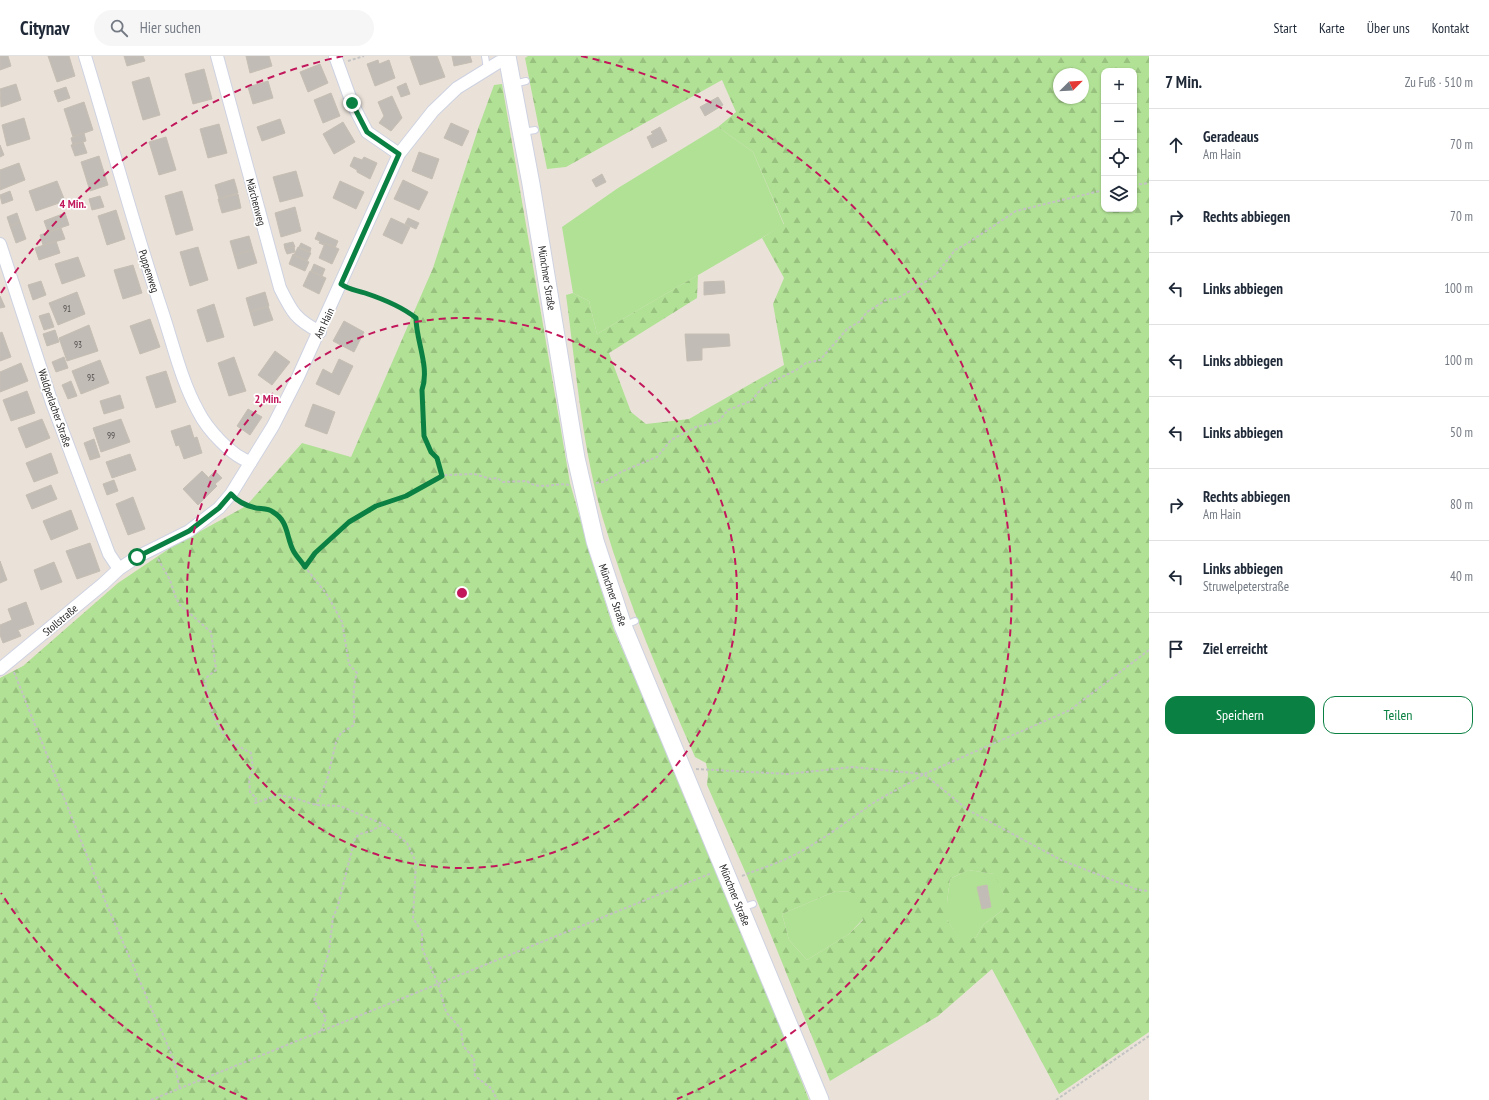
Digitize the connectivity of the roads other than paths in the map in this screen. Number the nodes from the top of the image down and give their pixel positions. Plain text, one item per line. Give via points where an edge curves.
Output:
1 (85, 56) edge
2 (217, 56) edge
3 (485, 56) edge
4 (507, 58) edge
5 (336, 60) edge
6 (487, 69) junction
7 (399, 154) junction
8 (0, 244) edge
9 (320, 332) junction
10 (251, 462) junction
11 (119, 569) junction
12 (0, 670) edge
13 (820, 1100) edge

1 - 10 street, Puppenweg via 143,255 184,379 198,412 219,440 244,460
2 - 9 street, Märchenweg via 280,288 289,306 302,322
3 - 6 lane
4 - 6 street, Am Hain
4 - 13 main road, Münchner Straße via 519,83 516,104 528,132 581,488 607,572 747,906
5 - 7 street via 352,103 367,132
6 - 7 street, Am Hain via 457,88 433,111
7 - 9 street, Am Hain
8 - 11 street, Waldperlacher Straße via 52,403 109,554
9 - 10 street, Am Hain via 273,426
10 - 11 street, Am Hain via 219,508 189,531 151,549
11 - 12 street, Stollstraße

